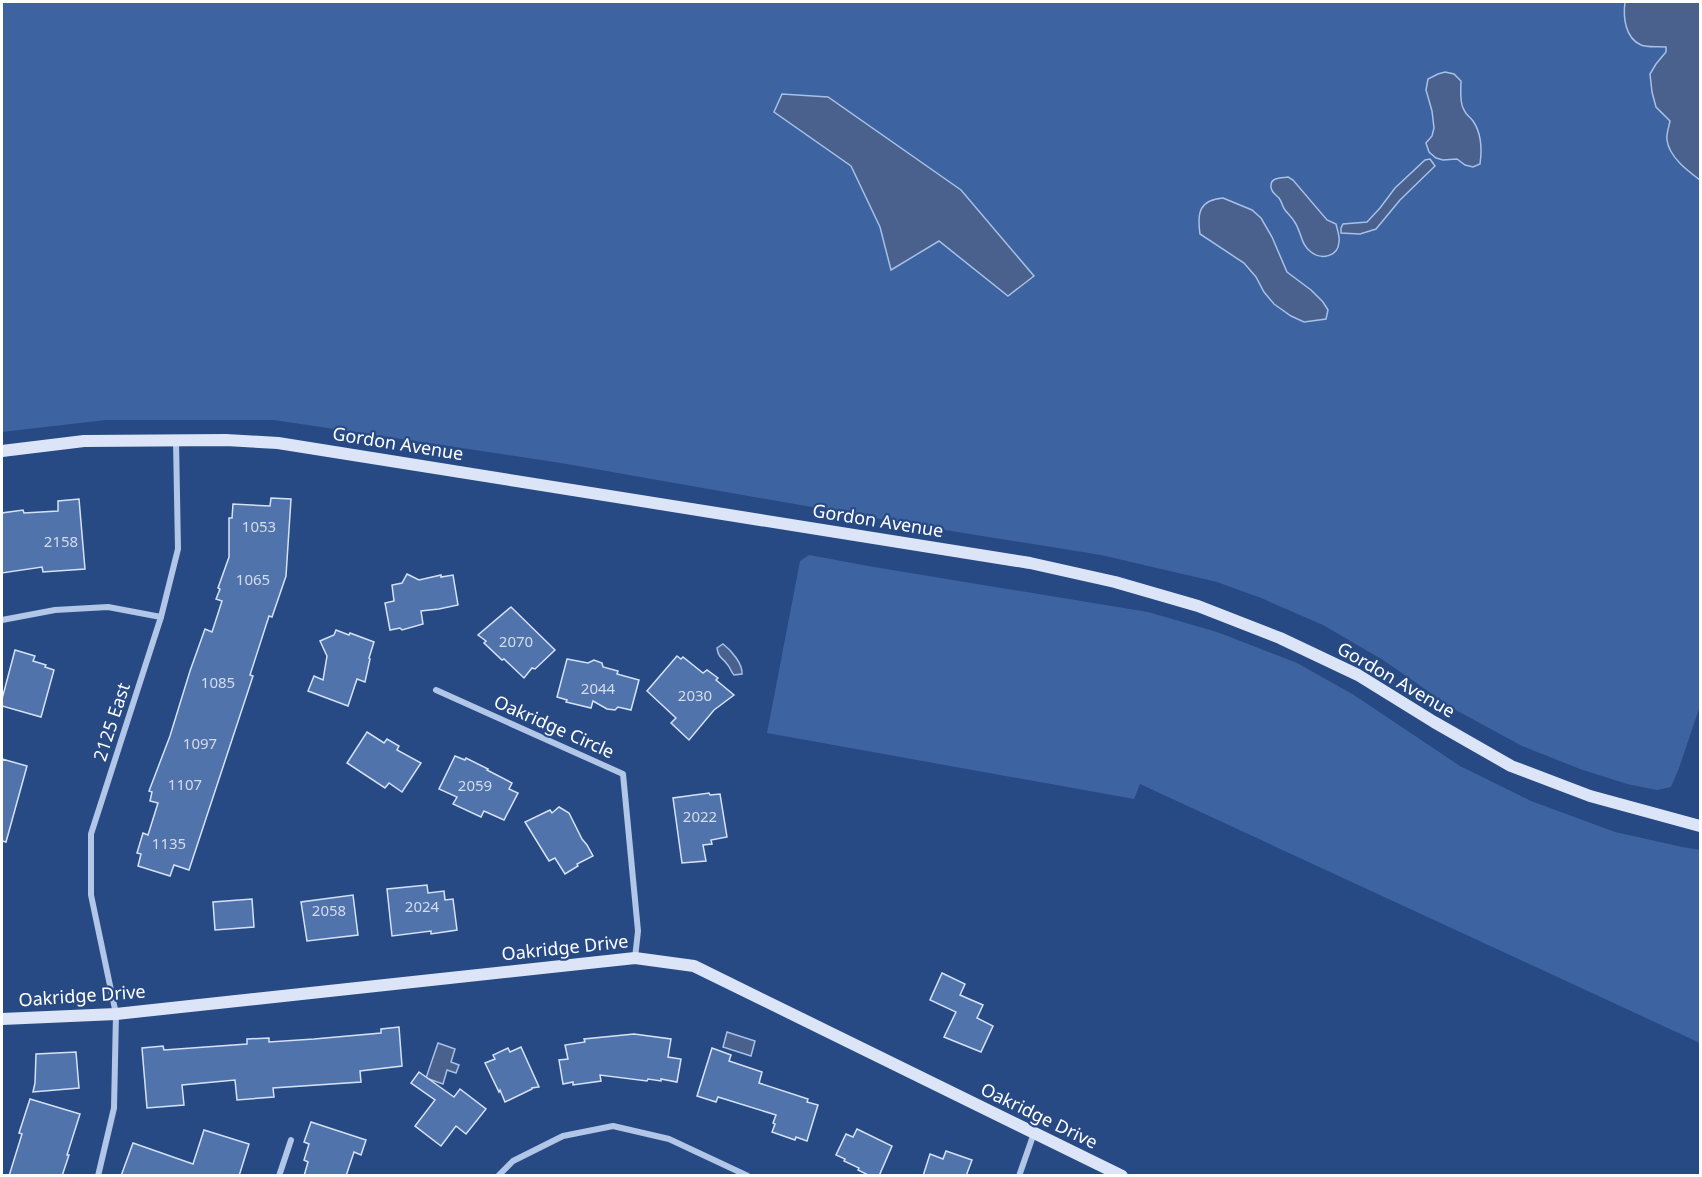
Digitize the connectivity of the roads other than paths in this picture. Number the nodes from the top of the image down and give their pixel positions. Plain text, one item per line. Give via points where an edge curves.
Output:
1 (176, 440) junction
2 (2, 451) edge
3 (161, 617) junction
4 (2, 620) edge
5 (436, 690) dead end
6 (1701, 826) edge
7 (635, 958) junction
8 (116, 1014) junction
9 (2, 1019) edge
10 (1034, 1133) junction
11 (291, 1140) dead end
12 (98, 1176) edge
13 (279, 1176) edge
14 (498, 1176) edge
15 (748, 1176) edge
16 (1019, 1176) edge
17 (1122, 1176) edge

1 - 2 main road, Gordon Avenue via 84,441
1 - 3 street, 2125 East via 178,549
1 - 6 main road, Gordon Avenue via 237,440 328,450 1030,563 1115,582 1198,606 1359,675 1511,766 1590,796
3 - 4 street via 108,607 55,610
3 - 8 street, 2125 East via 91,834 91,895
5 - 7 street, Oakridge Circle via 623,774 638,931
7 - 8 main road, Oakridge Drive
7 - 10 main road, Oakridge Drive via 694,966
8 - 9 main road, Oakridge Drive
8 - 12 street, 2125 East via 114,1108
10 - 16 street
10 - 17 main road, Oakridge Drive
11 - 13 street
14 - 15 street via 513,1161 563,1136 613,1126 669,1139

